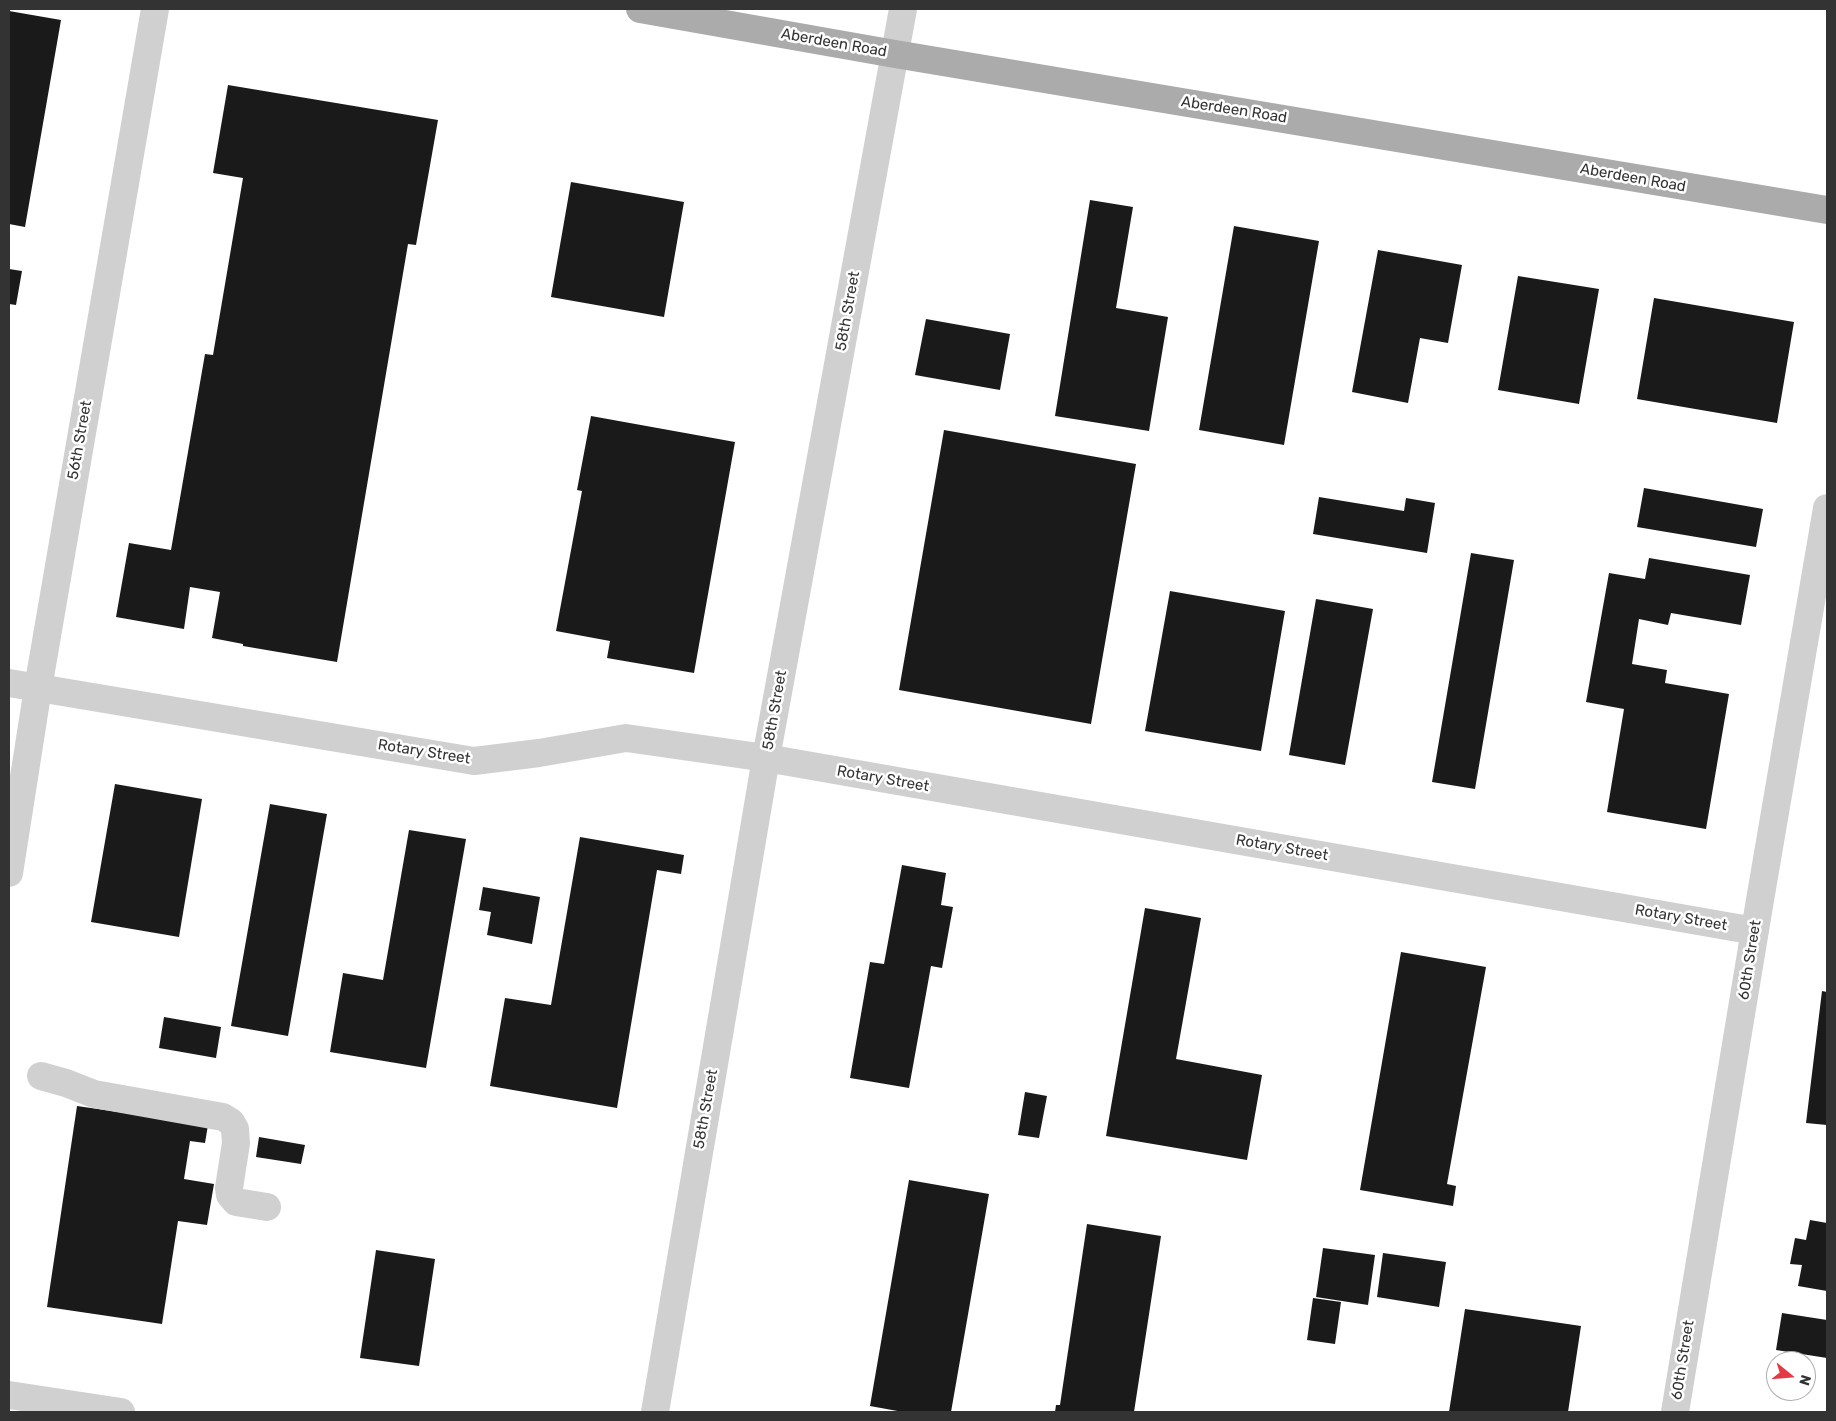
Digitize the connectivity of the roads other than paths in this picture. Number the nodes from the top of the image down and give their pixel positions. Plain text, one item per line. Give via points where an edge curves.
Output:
1 (155, 9) edge
2 (640, 9) edge
3 (904, 9) edge
4 (895, 54) junction
5 (1827, 210) edge
6 (1827, 508) edge
7 (9, 683) edge
8 (38, 688) junction
9 (766, 758) junction
10 (9, 873) edge
11 (1755, 931) junction
12 (41, 1076) dead end
13 (267, 1207) dead end
14 (9, 1395) edge
15 (121, 1412) edge
16 (655, 1412) edge
17 (1675, 1412) edge

1 - 8 street, 56th Street
2 - 4 main road, Aberdeen Road
3 - 4 street, 58th Street
4 - 5 main road, Aberdeen Road
4 - 9 street, 58th Street
6 - 11 street, 60th Street
7 - 8 street, Rotary Street
8 - 9 street, Rotary Street via 474,761 626,738
8 - 10 street, 56th Street
9 - 11 street, Rotary Street
9 - 16 street, 58th Street
11 - 17 street, 60th Street
12 - 13 street via 94,1094 223,1117 235,1128 230,1196 236,1202
14 - 15 street

